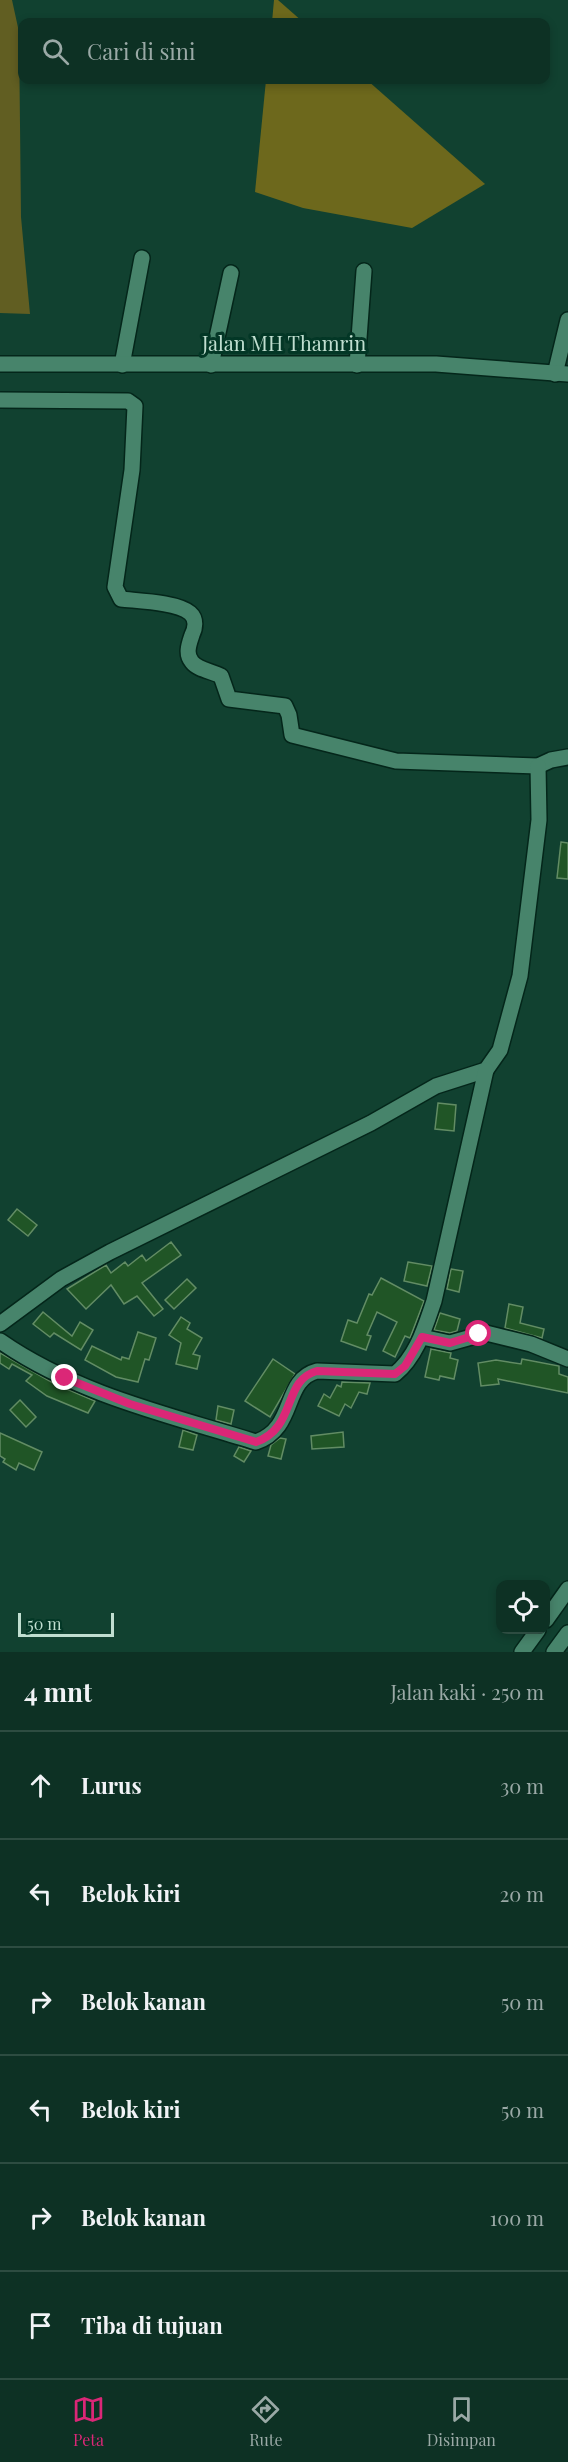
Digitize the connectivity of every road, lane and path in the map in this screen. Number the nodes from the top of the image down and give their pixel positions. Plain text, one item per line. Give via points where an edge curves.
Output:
1 (142, 258) dead end
2 (364, 272) dead end
3 (231, 273) dead end
4 (568, 320) edge
5 (0, 364) edge
6 (122, 365) junction
7 (211, 365) junction
8 (357, 365) junction
9 (561, 374) edge
10 (0, 400) edge
11 (568, 757) edge
12 (538, 766) junction
13 (486, 1070) junction
14 (0, 1324) edge
15 (422, 1337) junction
16 (0, 1341) edge
17 (568, 1359) edge
18 (568, 1589) edge
19 (550, 1614) edge
20 (568, 1633) edge
21 (535, 1634) edge
22 (522, 1652) edge
23 (554, 1652) edge

1 - 6 street
2 - 8 street
3 - 7 street
4 - 9 street
5 - 6 street, Jalan MH Thamrin
6 - 7 street, Jalan MH Thamrin
7 - 8 street, Jalan MH Thamrin
8 - 9 street, Jalan MH Thamrin via 446,365
10 - 12 street via 128,401 135,406 132,470 115,587 121,599 158,603 190,613 195,626 189,657 194,665 221,676 229,699 285,706 292,735 297,738 396,761
11 - 12 street
12 - 13 street via 539,820 520,976 500,1050
13 - 14 street via 436,1086 371,1123 110,1252 61,1279
13 - 15 street via 446,1254
15 - 16 street via 405,1366 395,1374 306,1374 279,1427 271,1437 256,1442 130,1404 65,1378
15 - 17 street via 450,1343 486,1333 531,1344
18 - 19 street
20 - 23 street
21 - 22 street

